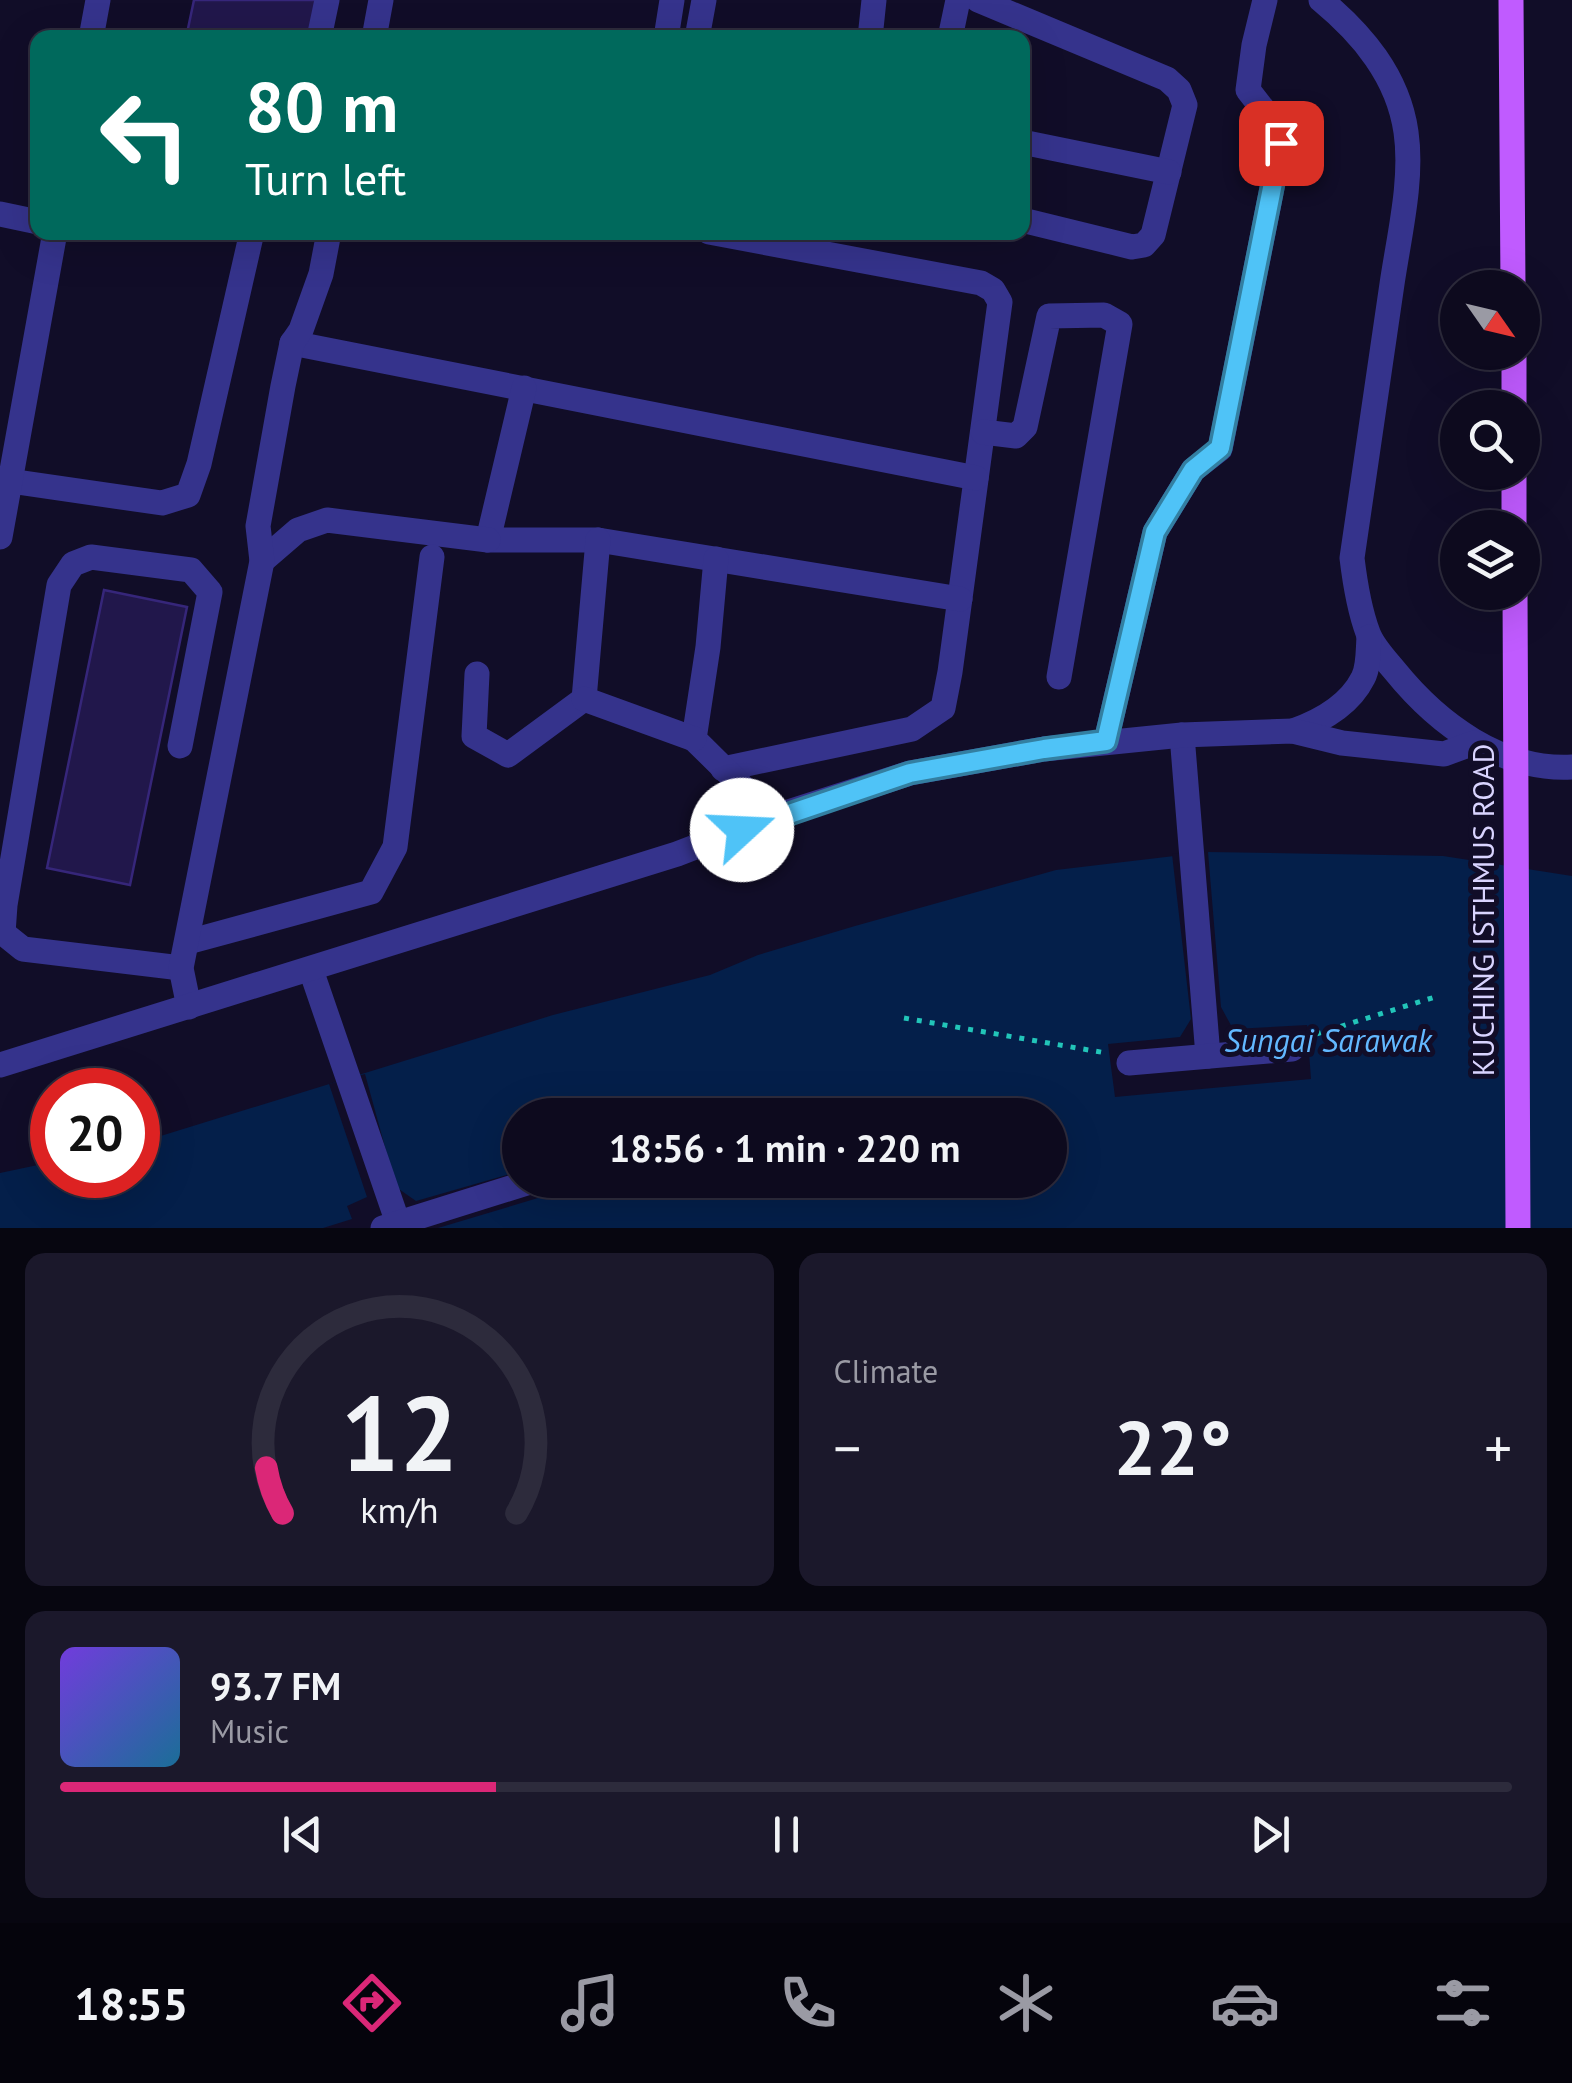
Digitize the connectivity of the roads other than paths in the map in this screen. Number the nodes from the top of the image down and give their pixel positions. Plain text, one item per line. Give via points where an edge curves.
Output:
1 (98, 0) edge
2 (327, 0) edge
3 (381, 0) edge
4 (672, 0) edge
5 (704, 0) edge
6 (874, 0) edge
7 (958, 0) edge
8 (978, 0) edge
9 (1264, 0) edge
10 (1320, 0) edge
11 (1511, 0) edge
12 (92, 30) edge
13 (321, 30) edge
14 (375, 30) edge
15 (667, 30) edge
16 (698, 30) edge
17 (871, 30) edge
18 (952, 30) edge
19 (1030, 144) edge
20 (1169, 172) junction
21 (0, 214) edge
22 (30, 220) edge
23 (1030, 222) edge
24 (54, 240) edge
25 (250, 240) edge
26 (327, 240) edge
27 (752, 240) edge
28 (1513, 270) edge
29 (292, 343) junction
30 (524, 388) junction
31 (983, 432) junction
32 (976, 478) junction
33 (10, 481) junction
34 (0, 537) edge
35 (488, 540) junction
36 (598, 540) junction
37 (432, 557) dead end
38 (716, 559) junction
39 (262, 561) junction
40 (960, 599) junction
41 (1515, 610) edge
42 (1369, 637) junction
43 (477, 674) dead end
44 (1058, 676) dead end
45 (584, 699) junction
46 (1293, 731) junction
47 (1182, 735) junction
48 (694, 739) junction
49 (1106, 741) junction
50 (1474, 743) junction
51 (180, 746) dead end
52 (1572, 767) edge
53 (722, 769) junction
54 (774, 817) junction
55 (188, 942) junction
56 (180, 968) junction
57 (311, 970) junction
58 (189, 1006) junction
59 (1300, 1043) road end
60 (1208, 1056) junction
61 (1119, 1058) road end
62 (0, 1065) edge
63 (502, 1190) edge
64 (390, 1225) edge
65 (1518, 1228) edge

1 - 12 street
2 - 13 street
3 - 14 street
4 - 15 street
5 - 16 street
6 - 17 street
7 - 18 street
8 - 20 street via 1167,79 1186,105
9 - 49 street via 1248,90 1281,143 1220,448 1193,470 1155,532
10 - 42 street via 1366,40 1393,86 1406,132 1398,244 1352,558
11 - 28 main road
19 - 20 street
20 - 23 street via 1153,234 1144,244
21 - 22 street
24 - 33 street
25 - 33 street via 188,495 162,504
26 - 29 street
27 - 31 street via 993,290 1000,302
29 - 30 street
29 - 39 street via 258,526
30 - 32 street
30 - 35 street
31 - 32 street
31 - 44 street via 1016,436 1025,428 1050,316 1104,314 1120,324
32 - 40 street
33 - 34 street
35 - 36 street
35 - 39 street via 327,520 298,530
36 - 38 street
36 - 45 street
37 - 55 street via 395,846 371,892
38 - 40 street
38 - 48 street
39 - 55 street
40 - 53 street via 943,708 912,729
41 - 65 main road, KUCHING ISTHMUS ROAD, bridge
42 - 46 street via 1365,676 1321,721
42 - 50 street via 1424,706
43 - 45 street via 474,736 508,755
45 - 48 street
46 - 47 street
46 - 50 street via 1444,754
47 - 49 street
47 - 60 street
48 - 53 street
49 - 54 street via 910,773
50 - 52 street via 1543,769
51 - 56 street via 210,592 192,570 90,557 73,564 59,585 4,933 23,949
53 - 54 street
54 - 57 street
55 - 56 street
56 - 58 street
57 - 58 street
57 - 64 street
58 - 62 street
59 - 60 street
60 - 61 street
63 - 64 street

